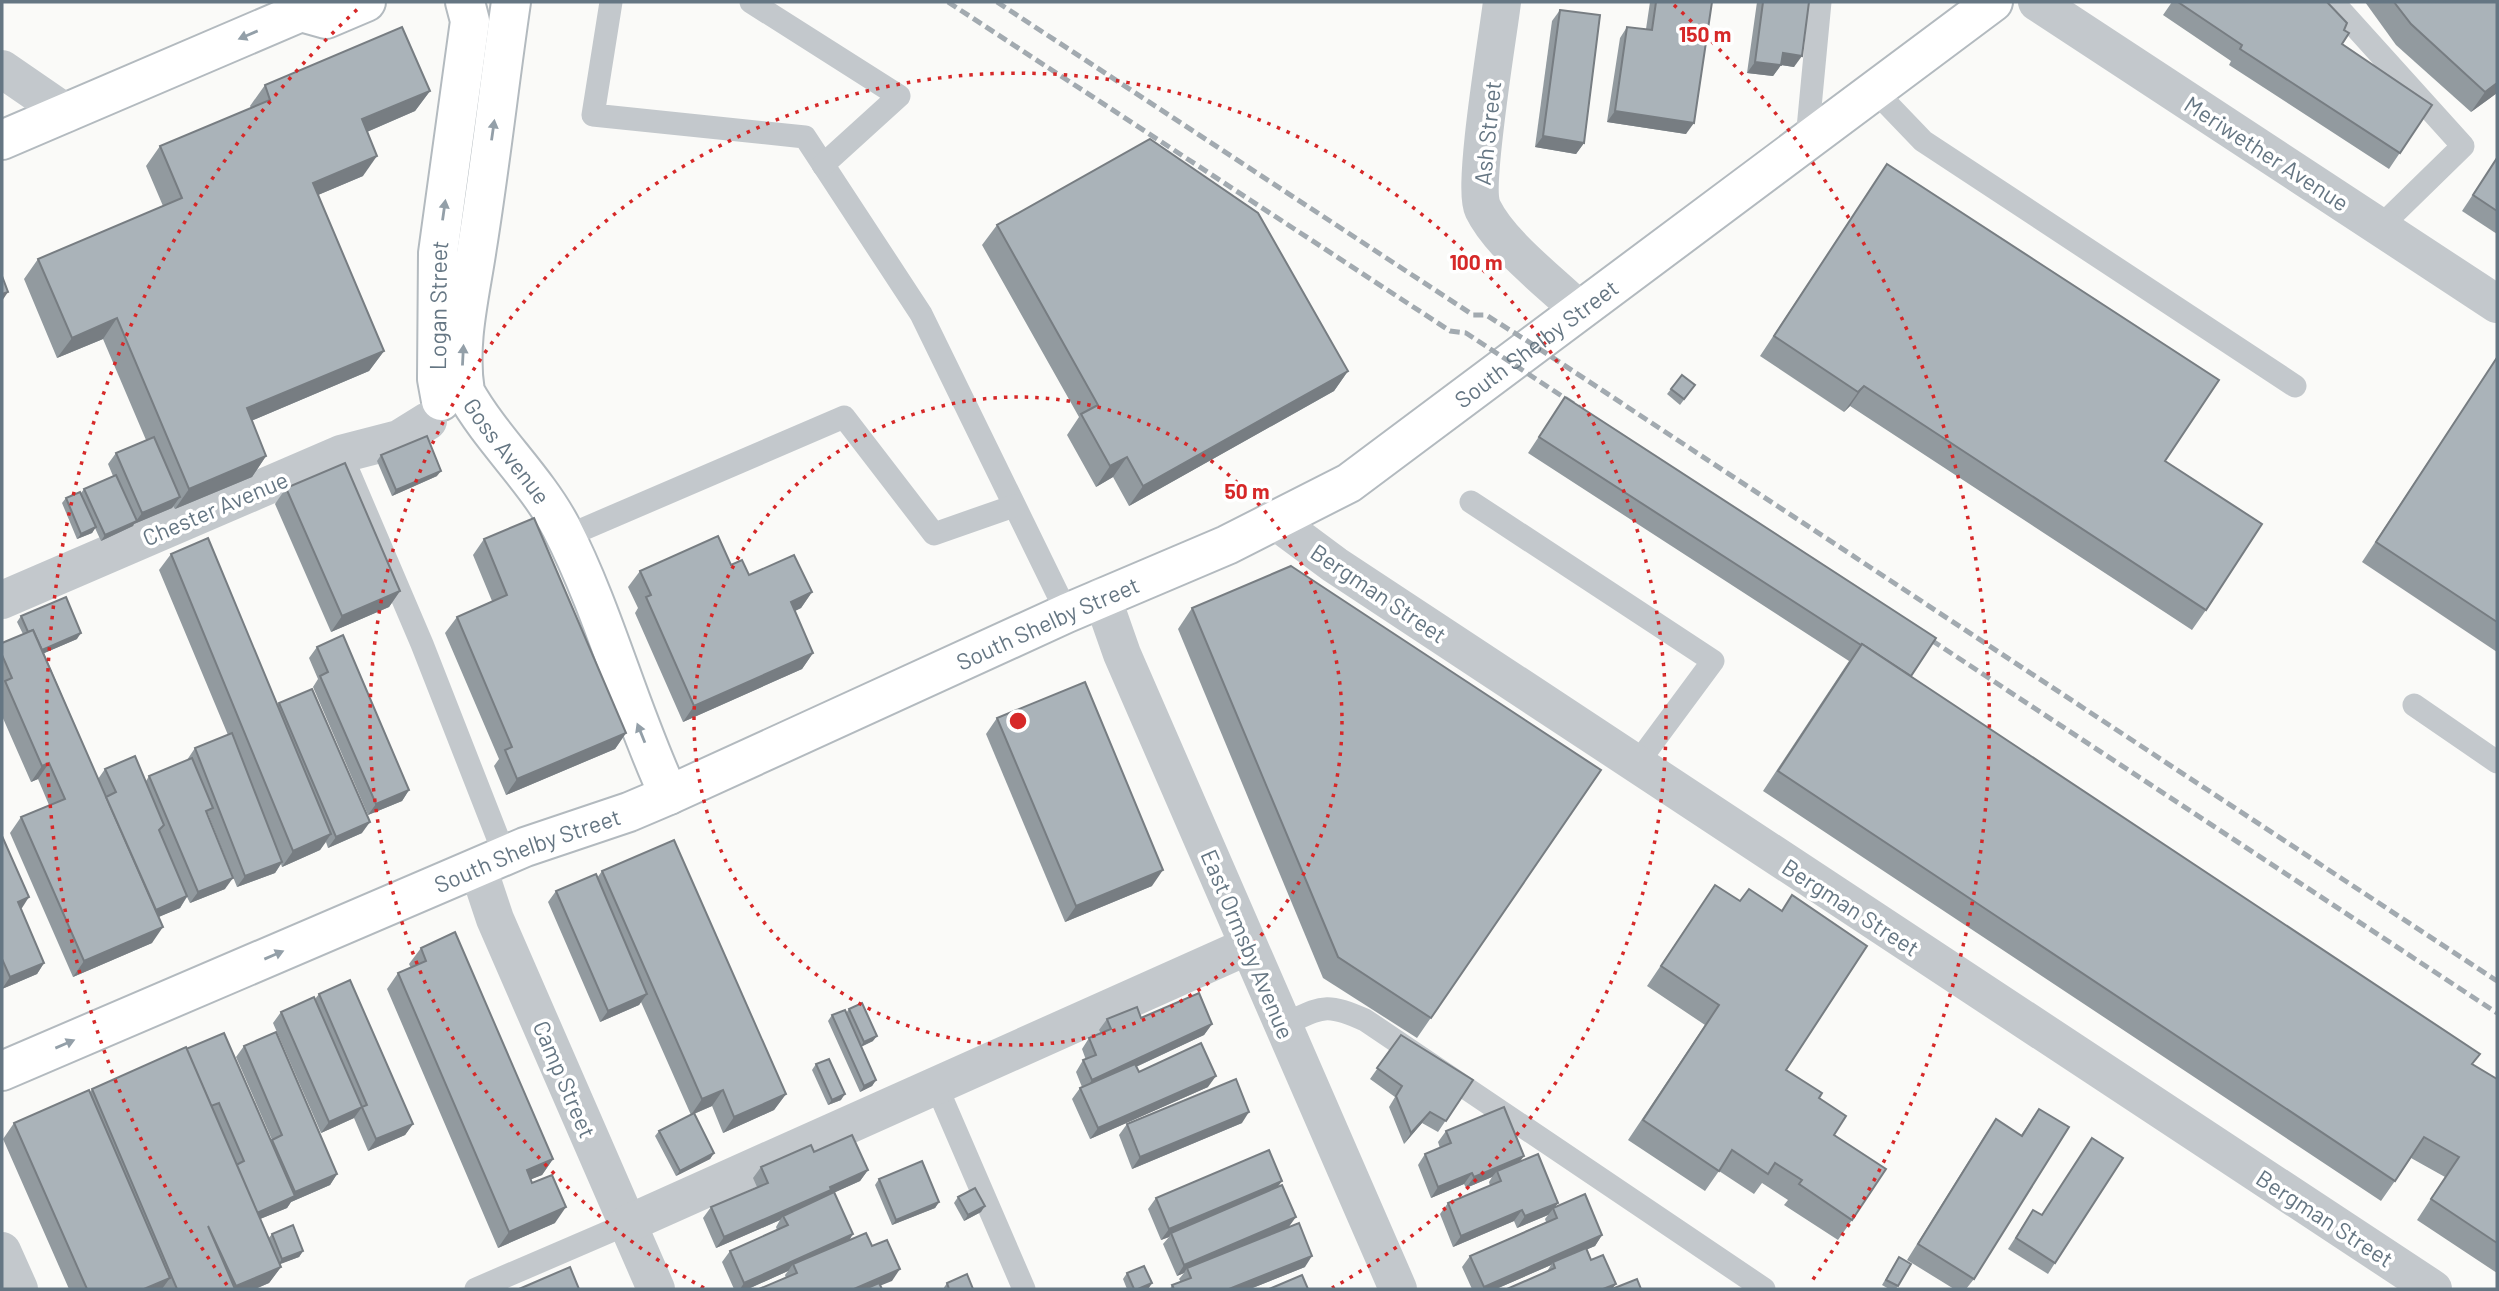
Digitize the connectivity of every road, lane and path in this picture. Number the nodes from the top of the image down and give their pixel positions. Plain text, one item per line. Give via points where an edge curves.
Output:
1 (366, 2) edge
2 (465, 2) edge
3 (510, 2) edge
4 (611, 2) edge
5 (751, 2) edge
6 (1502, 2) edge
7 (1820, 2) edge
8 (1993, 2) edge
9 (2037, 2) edge
10 (2333, 2) edge
11 (303, 7) edge
12 (2, 69) edge
13 (1874, 90) junction
14 (66, 113) junction
15 (1807, 139) junction
16 (2, 140) edge
17 (823, 165) junction
18 (2380, 227) junction
19 (2497, 304) edge
20 (1578, 309) junction
21 (2295, 386) dead end
22 (428, 421) dead end
23 (341, 454) junction
24 (1471, 502) dead end
25 (1014, 506) junction
26 (1273, 519) junction
27 (565, 537) junction
28 (1102, 597) junction
29 (2, 600) edge
30 (1067, 613) junction
31 (608, 638) junction
32 (2414, 705) dead end
33 (2497, 762) edge
34 (1636, 765) junction
35 (669, 795) junction
36 (492, 862) junction
37 (1248, 946) junction
38 (1283, 1025) junction
39 (2, 1071) edge
40 (936, 1085) junction
41 (627, 1224) junction
42 (2, 1251) edge
43 (19, 1289) edge
44 (475, 1289) edge
45 (656, 1289) edge
46 (1024, 1289) edge
47 (1398, 1289) edge
48 (1764, 1289) edge
49 (2433, 1289) edge

1 - 11 main road via 326,19
31 -> 2 main road, Logan Street via 565,592 536,526 450,418 441,400 435,294 470,21
27 -> 3 main road, Goss Avenue via 551,511 474,408 462,373 466,308
4 - 17 lane via 593,115 805,137
5 - 17 lane via 899,96
6 - 20 street, Ash Street via 1482,161 1482,206 1496,229
7 - 15 lane
8 - 13 main road, South Shelby Street
9 - 18 street, Meriwether Avenue
10 - 18 lane via 2462,146
11 -> 14 main road
12 - 14 street
13 - 15 main road, South Shelby Street
13 - 21 lane via 1923,141
14 - 16 main road
15 - 20 main road, South Shelby Street
17 - 25 lane via 921,314
18 - 19 street, Meriwether Avenue
20 - 26 main road, South Shelby Street via 1349,483
22 - 23 street, Chester Avenue via 399,439
23 - 29 street, Chester Avenue
23 - 36 lane via 422,645
24 - 34 lane via 1713,661
25 - 27 lane via 934,534 844,417
25 - 30 lane
26 - 28 main road, South Shelby Street via 1227,545
26 - 34 street, Bergman Street
27 - 31 main road, Goss Avenue
28 - 30 main road, South Shelby Street
28 - 37 street, East Ormsby Avenue via 1122,654
30 - 35 main road, South Shelby Street
35 -> 31 main road, Goss Avenue via 640,733
32 - 33 lane
34 - 49 street, Bergman Street
35 - 36 main road, South Shelby Street
39 -> 36 main road, South Shelby Street
36 - 41 street, Camp Street via 495,919
37 - 38 street, East Ormsby Avenue
37 - 40 street
38 - 47 street, East Ormsby Avenue
38 - 48 lane via 1323,1007 1339,1008 1365,1020
40 - 41 street
40 - 46 lane
41 - 44 lane
41 - 45 street, Camp Street
42 - 43 street

